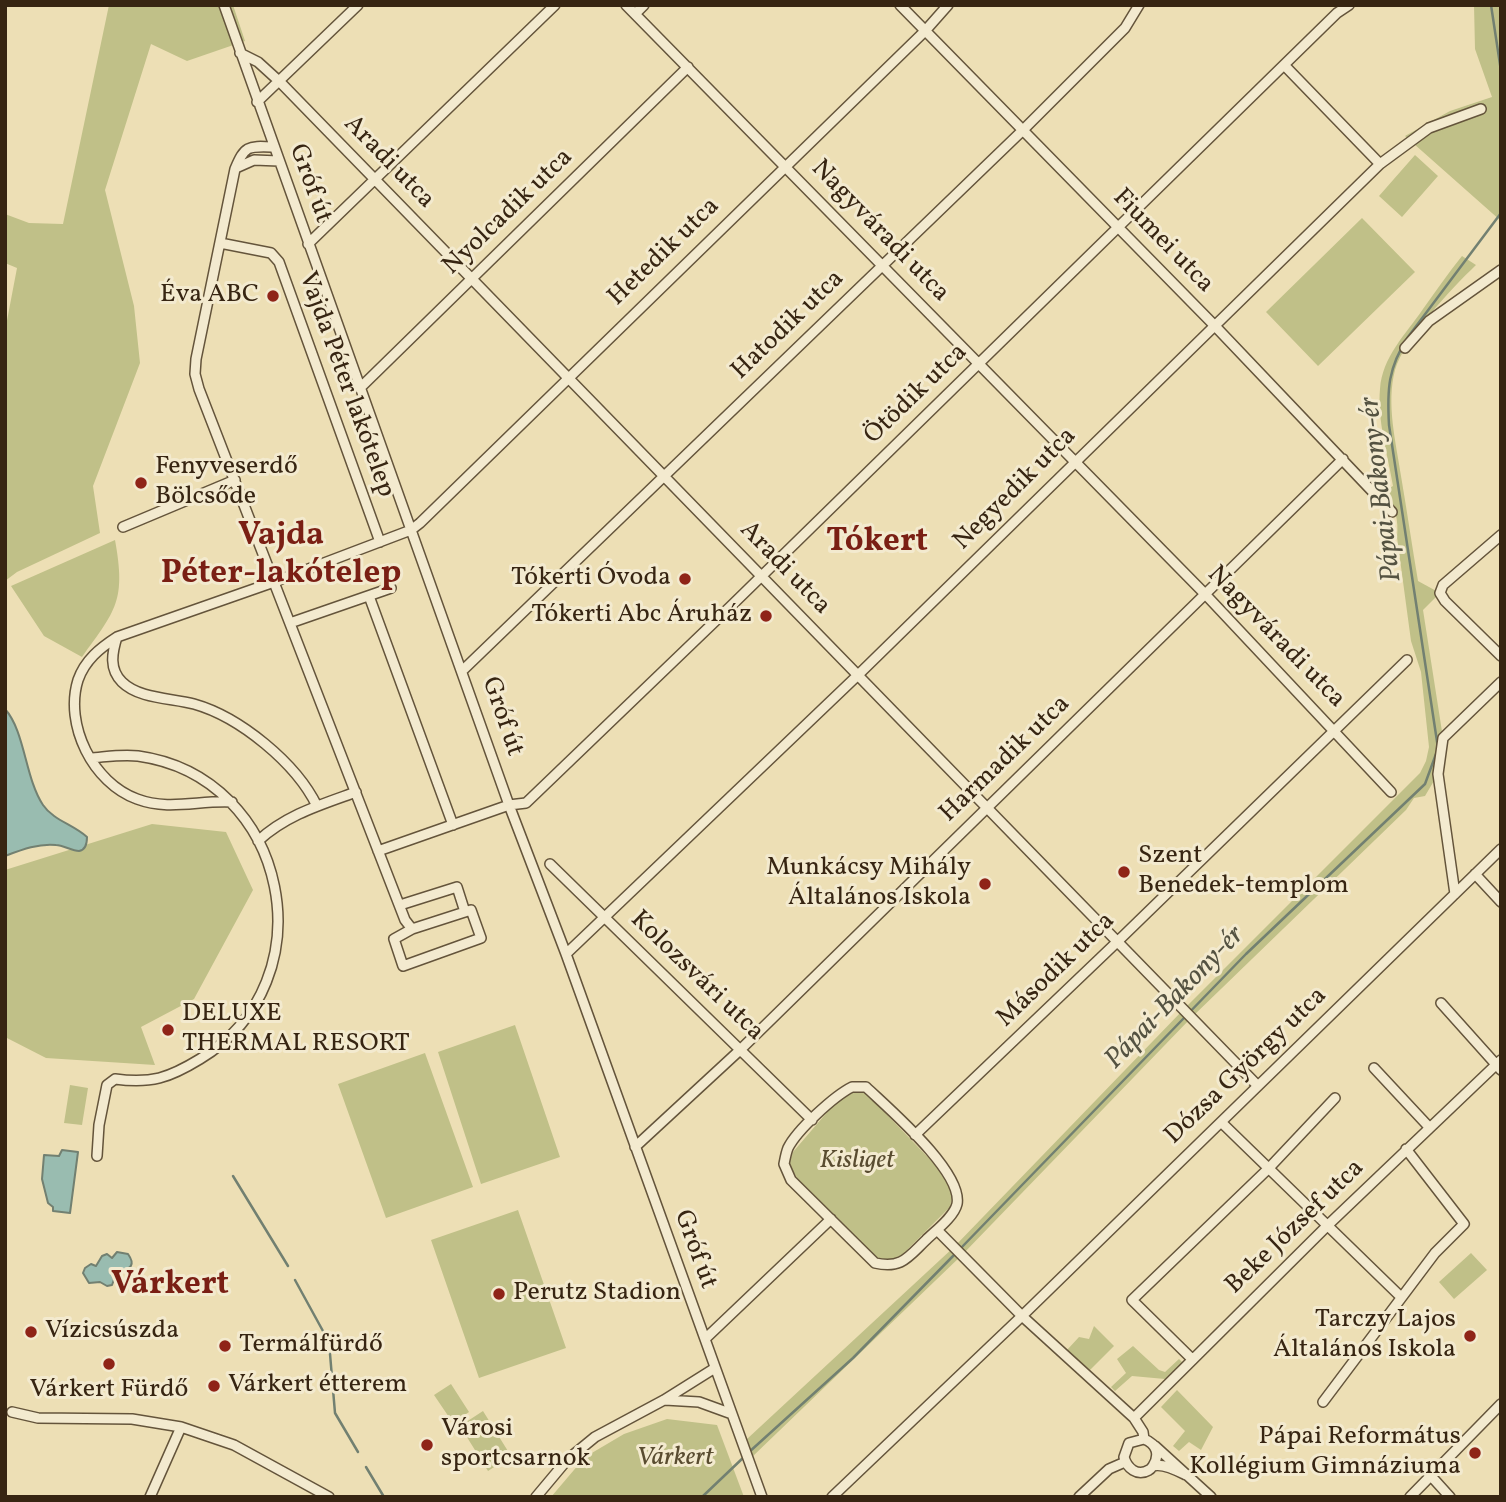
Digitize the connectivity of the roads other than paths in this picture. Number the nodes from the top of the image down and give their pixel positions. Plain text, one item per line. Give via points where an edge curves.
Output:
1 (224, 5) edge
2 (358, 5) edge
3 (555, 5) edge
4 (626, 5) edge
5 (644, 5) edge
6 (900, 5) edge
7 (948, 5) edge
8 (1139, 5) edge
9 (1349, 5) edge
10 (635, 14) junction
11 (925, 31) junction
12 (240, 53) junction
13 (1285, 66) junction
14 (688, 67) junction
15 (280, 82) junction
16 (257, 102) junction
17 (1481, 109) dead end
18 (1023, 130) junction
19 (274, 147) junction
20 (279, 161) junction
21 (1380, 164) junction
22 (785, 166) junction
23 (235, 169) junction
24 (375, 179) junction
25 (1118, 227) junction
26 (220, 243) junction
27 (308, 244) junction
28 (882, 264) junction
29 (1501, 270) edge
30 (472, 279) junction
31 (1214, 325) junction
32 (1405, 348) dead end
33 (978, 364) junction
34 (568, 377) junction
35 (360, 388) junction
36 (1343, 459) junction
37 (1075, 461) junction
38 (665, 477) junction
39 (234, 480) junction
40 (1392, 512) dead end
41 (123, 527) dead end
42 (411, 530) junction
43 (1501, 535) edge
44 (380, 542) junction
45 (761, 576) junction
46 (274, 582) junction
47 (391, 588) dead end
48 (1205, 594) junction
49 (369, 596) junction
50 (290, 623) junction
51 (117, 637) junction
52 (1501, 656) edge
53 (1407, 660) dead end
54 (462, 671) junction
55 (858, 675) junction
56 (1501, 682) edge
57 (1334, 729) junction
58 (90, 758) junction
59 (356, 792) junction
60 (1391, 792) dead end
61 (232, 802) junction
62 (509, 805) junction
63 (317, 806) junction
64 (987, 808) junction
65 (453, 825) junction
66 (258, 841) junction
67 (1501, 849) edge
68 (378, 850) junction
69 (550, 864) dead end
70 (1475, 874) junction
71 (1455, 894) junction
72 (1501, 902) edge
73 (400, 905) junction
74 (465, 912) junction
75 (605, 918) junction
76 (412, 929) junction
77 (1117, 942) junction
78 (566, 954) junction
79 (1441, 1003) dead end
80 (740, 1050) junction
81 (1499, 1065) edge
82 (1374, 1068) dead end
83 (1258, 1086) junction
84 (1335, 1098) dead end
85 (812, 1120) junction
86 (1221, 1122) junction
87 (1429, 1127) junction
88 (915, 1135) junction
89 (635, 1147) junction
90 (1406, 1149) junction
91 (97, 1156) dead end
92 (1269, 1168) junction
93 (831, 1219) junction
94 (1328, 1226) junction
95 (937, 1230) junction
96 (1401, 1297) junction
97 (1022, 1316) junction
98 (705, 1339) junction
99 (1192, 1359) junction
100 (715, 1368) junction
101 (664, 1400) junction
102 (1323, 1402) dead end
103 (1501, 1404) edge
104 (12, 1412) dead end
105 (732, 1414) junction
106 (1134, 1418) junction
107 (181, 1427) junction
108 (1144, 1439) junction
109 (1153, 1445) junction
110 (1125, 1462) junction
111 (1153, 1466) junction
112 (1186, 1475) junction
113 (1431, 1476) junction
114 (150, 1497) edge
115 (329, 1497) edge
116 (536, 1497) edge
117 (762, 1497) edge
118 (832, 1497) edge
119 (1079, 1497) edge
120 (1211, 1497) edge
121 (1410, 1497) edge
122 (1450, 1497) edge

1 - 12 street, Gróf út
2 - 15 street
3 - 24 street
4 - 10 street, Nagyváradi utca
5 - 10 street
6 - 11 street, Fiumei utca
7 - 11 street, Hetedik utca
8 - 18 street, Hatodik utca via 1125,27
9 - 13 street, Ötödik utca
10 - 14 street, Nagyváradi utca
11 - 18 street, Fiumei utca
11 - 22 street, Hetedik utca
12 - 15 street, Aradi utca
12 - 16 street, Gróf út
13 - 21 street
13 - 25 street, Ötödik utca
14 - 22 street, Nagyváradi utca
14 - 30 street, Nyolcadik utca
15 - 16 street
15 - 24 street, Aradi utca
16 - 19 street, Gróf út
17 - 21 street, Negyedik utca via 1429,128
18 - 25 street, Fiumei utca
18 - 28 street, Hatodik utca
19 - 20 street, Gróf út
19 - 23 street via 251,146 243,151
20 - 23 street via 254,160
20 - 27 street, Gróf út
21 - 31 street, Negyedik utca
22 - 28 street, Nagyváradi utca
22 - 34 street, Hetedik utca
23 - 26 street
24 - 27 street
24 - 30 street, Aradi utca
25 - 31 street, Fiumei utca
25 - 33 street, Ötödik utca
26 - 39 street via 195,374
26 - 44 street, Vajda Péter lakótelep via 271,253 279,262
27 - 35 street, Gróf út
28 - 33 street, Nagyváradi utca
28 - 38 street, Hatodik utca
29 - 32 street via 1429,321
30 - 34 street, Aradi utca
30 - 35 street, Nyolcadik utca
31 - 36 street, Fiumei utca
31 - 37 street, Negyedik utca
33 - 37 street, Nagyváradi utca
33 - 45 street, Ötödik utca
34 - 38 street, Aradi utca
34 - 42 street, Hetedik utca
35 - 42 street, Gróf út
36 - 40 street, Fiumei utca
36 - 48 street, Harmadik utca
37 - 48 street, Nagyváradi utca
37 - 55 street, Negyedik utca
38 - 45 street, Aradi utca
38 - 54 street, Hatodik utca
39 - 41 street
39 - 46 street
42 - 44 street
42 - 54 street, Gróf út
43 - 52 street via 1443,585 1440,593
44 - 46 street
45 - 55 street, Aradi utca
45 - 62 street, Ötödik utca via 526,803
46 - 50 street
46 - 51 street
47 - 49 street
48 - 57 street, Nagyváradi utca
48 - 64 street, Harmadik utca
49 - 50 street
49 - 65 street
50 - 59 street
51 - 58 street via 100,648 78,680 76,720
51 - 63 street via 112,661 124,684 197,705 238,726 300,777
53 - 57 street, Második utca
54 - 62 street, Gróf út
55 - 64 street, Aradi utca
55 - 75 street, Negyedik utca
56 - 71 street via 1443,738 1438,774
57 - 60 street, Nagyváradi utca
57 - 77 street, Második utca
58 - 61 street via 135,755 163,761 218,788
58 - 61 street via 117,789 136,799 176,806
59 - 63 street
59 - 68 street
61 - 66 street
62 - 65 street
62 - 78 street, Gróf út
63 - 66 street via 275,825
64 - 77 street, Aradi utca
64 - 80 street, Harmadik utca
65 - 68 street
66 - 91 street via 267,858 279,915 278,939 263,990 236,1033 215,1051 163,1079 115,1079 107,1085
67 - 70 street, Dózsa György utca
68 - 73 street
69 - 75 street, Kolozsvári utca
70 - 71 street, Dózsa György utca
70 - 72 street
71 - 83 street, Dózsa György utca
73 - 74 street via 457,887
73 - 76 street
74 - 76 street
74 - 76 street via 471,910 481,938 403,966 394,939
75 - 78 street, Negyedik utca
75 - 80 street, Kolozsvári utca
77 - 83 street, Aradi utca
77 - 88 street, Második utca
78 - 89 street, Gróf út
79 - 81 street
80 - 85 street, Kolozsvári utca
80 - 89 street, Harmadik utca
81 - 87 street, Beke József utca
82 - 87 street
83 - 86 street, Dózsa György utca
84 - 92 street
85 - 88 street via 838,1094 866,1087
85 - 93 street via 788,1147 784,1164 791,1180
86 - 92 street
86 - 97 street, Dózsa György utca
87 - 90 street, Beke József utca
88 - 95 street via 950,1174 958,1191 956,1207
89 - 98 street, Gróf út
90 - 94 street, Beke József utca
90 - 96 street via 1464,1224
92 - 94 street
92 - 99 street via 1132,1300
93 - 95 street via 876,1263 889,1266 900,1264
93 - 98 street
94 - 96 street
94 - 99 street, Beke József utca
95 - 97 street
96 - 102 street
97 - 106 street
97 - 118 street, Dózsa György utca
98 - 100 street, Gróf út
99 - 106 street, Beke József utca
100 - 101 street
100 - 105 street, Gróf út
101 - 105 street via 699,1402
101 - 116 street via 595,1437 567,1460
103 - 113 street
104 - 107 street via 38,1418 132,1419
105 - 117 street, Gróf út
106 - 108 street
107 - 114 street
107 - 115 street via 234,1445
108 - 109 street
108 - 110 street via 1126,1447
109 - 111 street via 1157,1455
109 - 112 street
110 - 111 street via 1138,1472
110 - 119 street via 1109,1469
111 - 112 street
112 - 120 street
113 - 121 street
113 - 122 street

